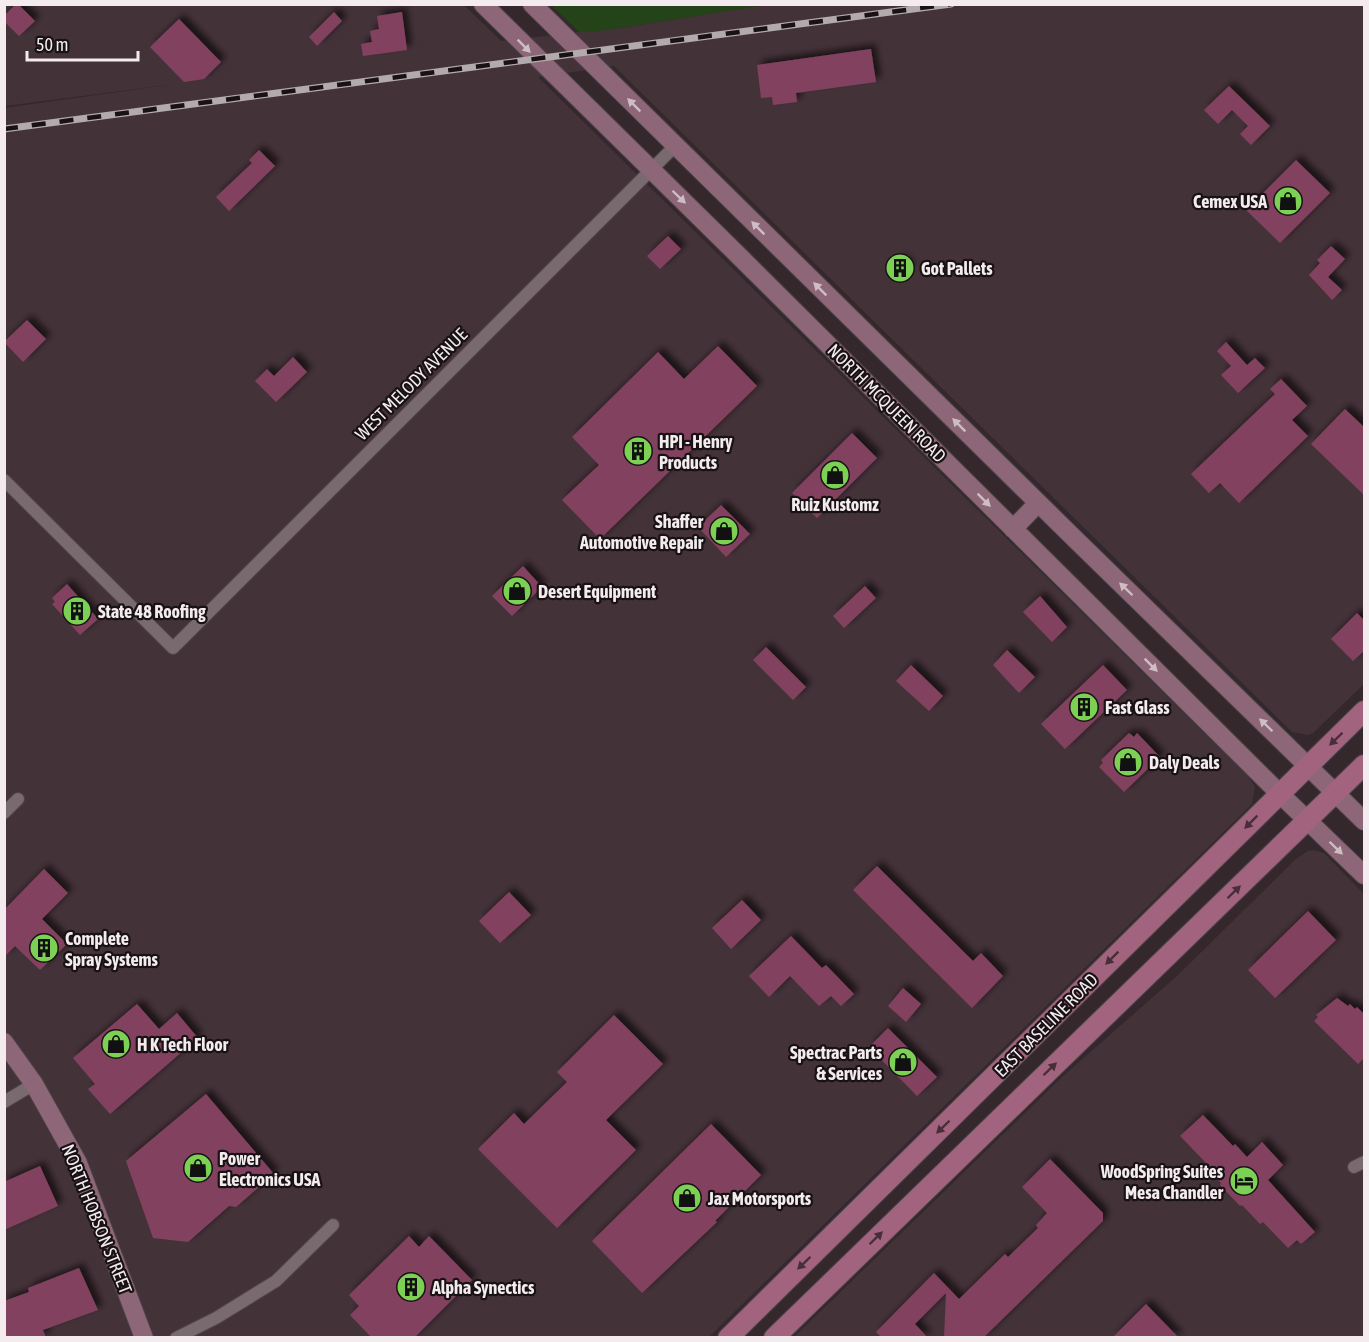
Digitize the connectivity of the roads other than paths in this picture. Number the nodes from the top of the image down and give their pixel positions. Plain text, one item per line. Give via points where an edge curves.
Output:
1 (483, 4) edge
2 (532, 4) edge
3 (675, 146) junction
4 (650, 169) junction
5 (4, 480) edge
6 (1038, 503) junction
7 (1013, 529) junction
8 (1365, 711) edge
9 (1365, 765) edge
10 (1315, 772) junction
11 (1336, 794) junction
12 (1284, 798) junction
13 (18, 799) dead end
14 (4, 813) edge
15 (1308, 820) junction
16 (1365, 821) edge
17 (1365, 875) edge
18 (4, 1042) edge
19 (34, 1084) junction
20 (985, 1086) junction
21 (4, 1102) edge
22 (1007, 1110) junction
23 (333, 1225) dead end
24 (144, 1338) edge
25 (176, 1338) edge
26 (728, 1338) edge
27 (774, 1338) edge

1 -> 4 main road, NORTH MCQUEEN ROAD
3 -> 2 main road, NORTH MCQUEEN ROAD
3 - 4 street, WEST MELODY AVENUE
6 -> 3 main road, NORTH MCQUEEN ROAD
4 - 5 street, WEST MELODY AVENUE via 173,648
4 -> 7 main road, NORTH MCQUEEN ROAD
6 - 7 main road
10 -> 6 main road, NORTH MCQUEEN ROAD
7 -> 12 main road, NORTH MCQUEEN ROAD
8 -> 10 main road, EAST BASELINE ROAD
9 - 11 main road, EAST BASELINE ROAD
10 - 11 main road, NORTH MCQUEEN ROAD
10 - 12 main road, EAST BASELINE ROAD
11 - 15 main road, EAST BASELINE ROAD
11 - 16 main road, NORTH MCQUEEN ROAD
12 - 15 main road, NORTH MCQUEEN ROAD
12 -> 20 main road, EAST BASELINE ROAD
13 - 14 street
15 -> 17 main road, NORTH MCQUEEN ROAD
22 -> 15 main road, EAST BASELINE ROAD
18 - 19 main road, NORTH HOBSON STREET
19 - 21 street
19 - 24 main road, NORTH HOBSON STREET via 78,1163
20 - 22 main road
20 -> 26 main road, EAST BASELINE ROAD
27 -> 22 main road, EAST BASELINE ROAD
23 - 25 street via 276,1281

